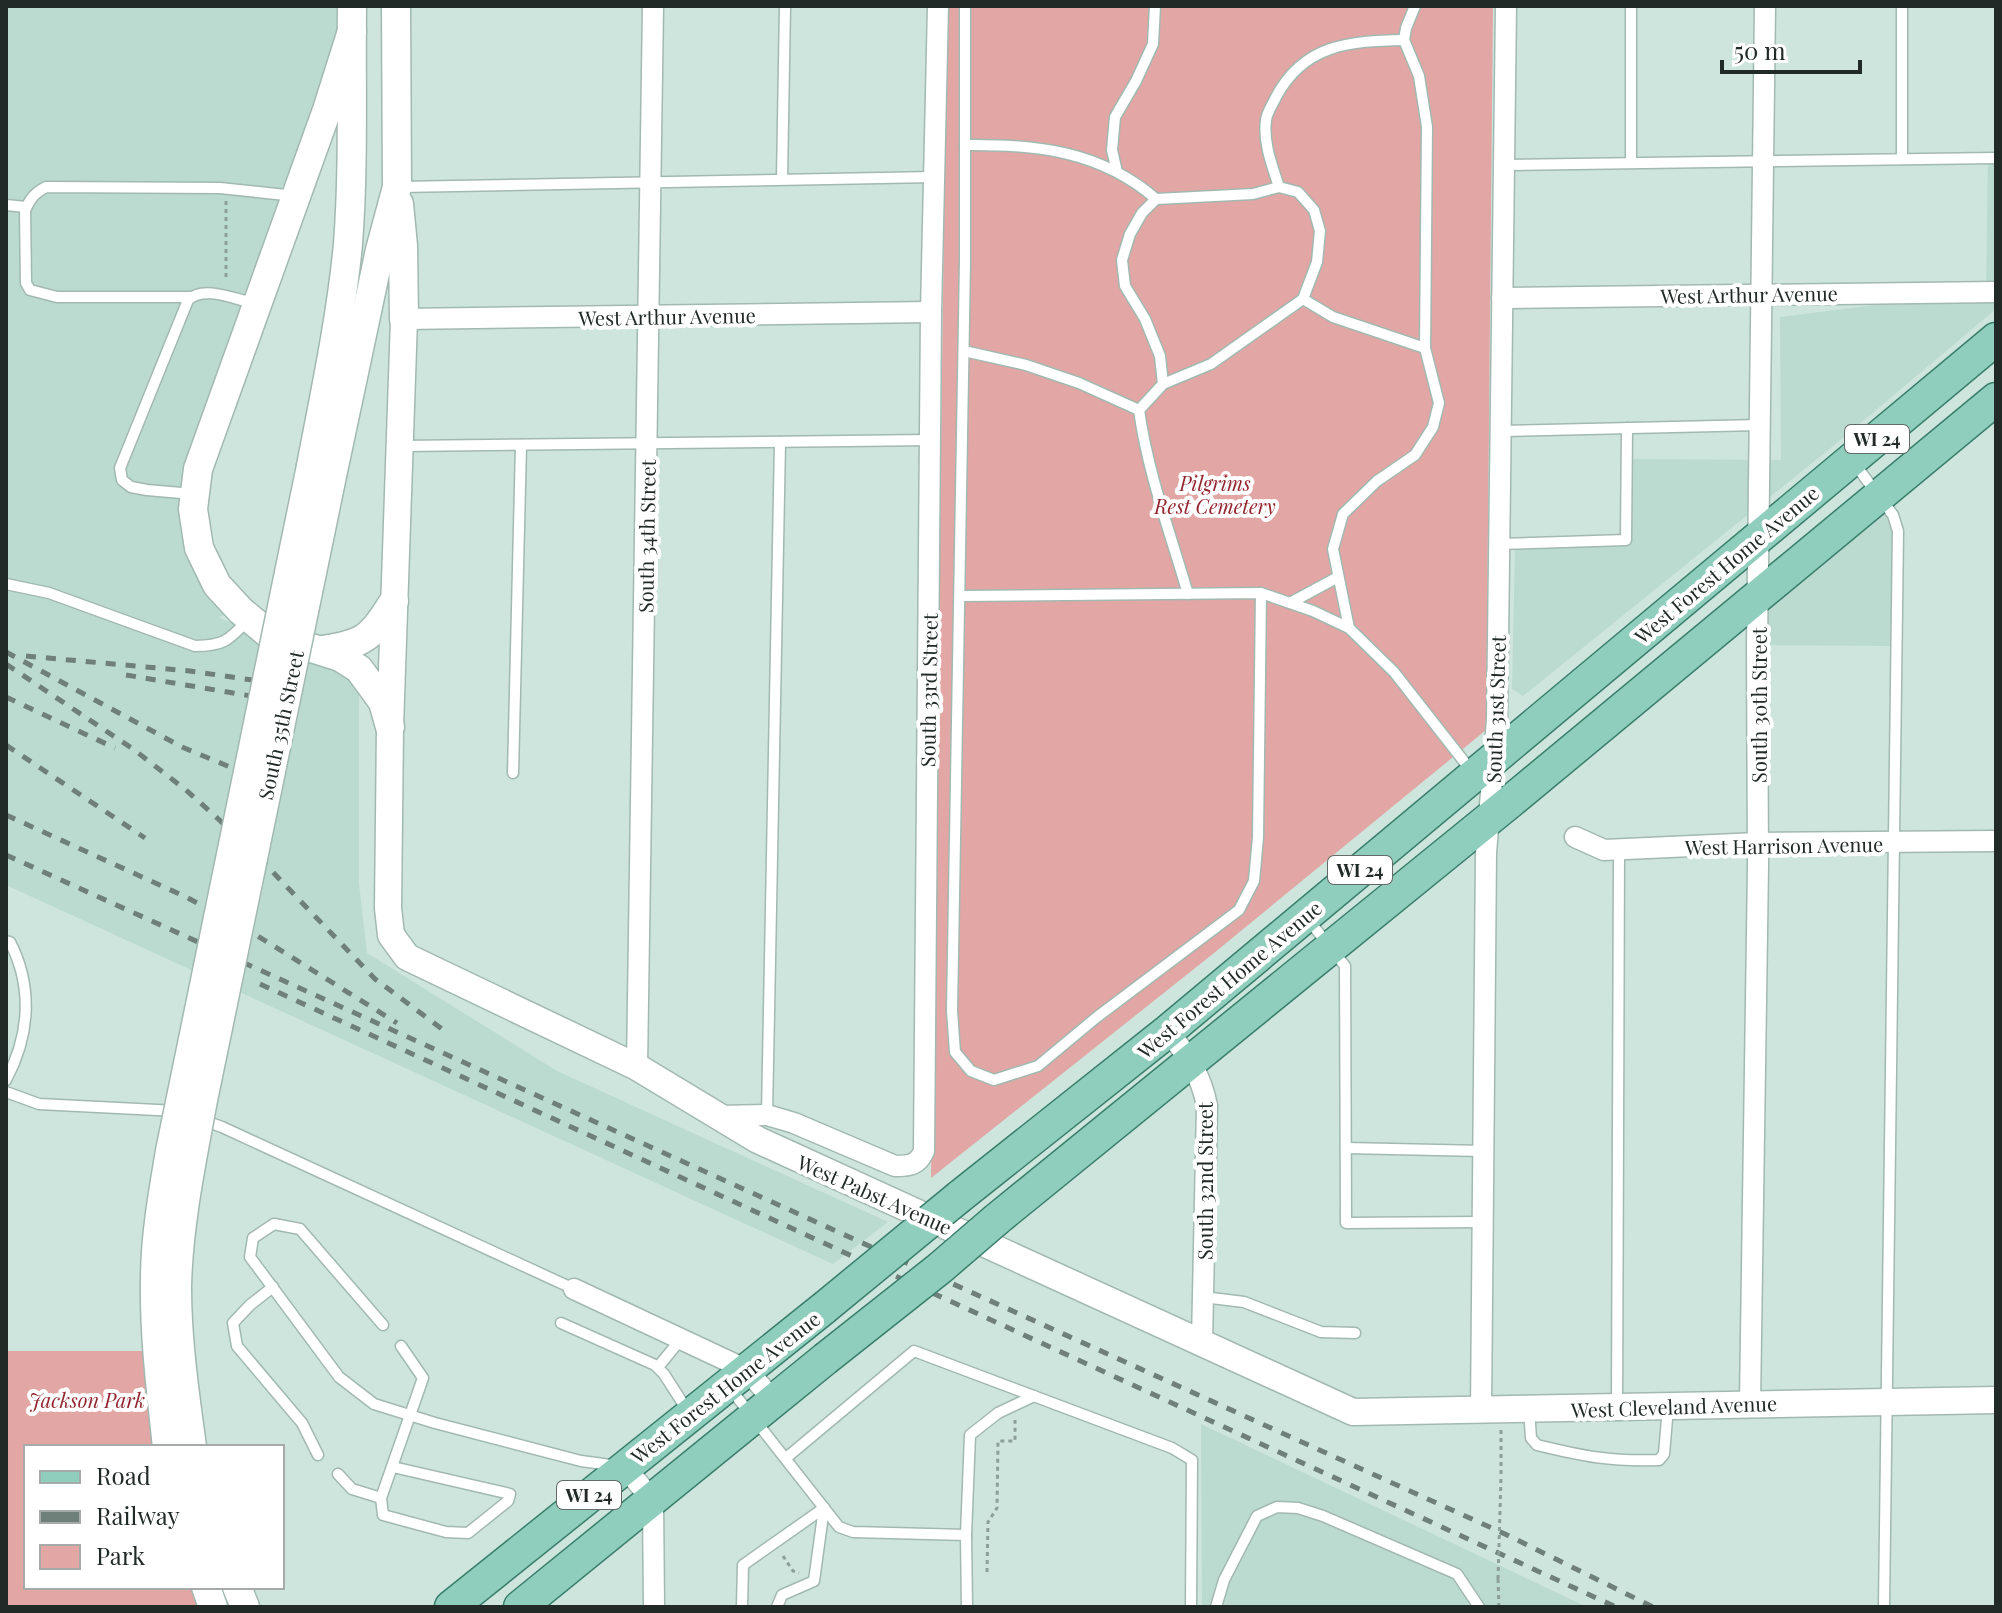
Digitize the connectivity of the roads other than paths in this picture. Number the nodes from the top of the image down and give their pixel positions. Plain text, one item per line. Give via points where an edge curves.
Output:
1 (396, 6) edge
2 (653, 6) edge
3 (785, 6) edge
4 (938, 6) edge
5 (965, 6) edge
6 (1155, 6) edge
7 (1415, 6) edge
8 (1506, 6) edge
9 (1631, 6) edge
10 (1765, 6) edge
11 (1902, 6) edge
12 (352, 18) edge
13 (1404, 40) junction
14 (965, 145) junction
15 (1996, 158) edge
16 (1902, 159) junction
17 (1763, 161) junction
18 (1631, 162) junction
19 (1504, 165) junction
20 (1117, 172) junction
21 (934, 177) junction
22 (782, 179) junction
23 (651, 181) junction
24 (397, 187) junction
25 (1279, 187) junction
26 (296, 196) junction
27 (1156, 199) junction
28 (6, 205) edge
29 (26, 207) junction
30 (1996, 292) edge
31 (1762, 293) junction
32 (191, 297) junction
33 (1502, 298) junction
34 (1303, 299) junction
35 (258, 304) junction
36 (931, 312) junction
37 (650, 316) junction
38 (404, 319) junction
39 (1996, 339) edge
40 (1425, 348) junction
41 (964, 351) junction
42 (1163, 384) junction
43 (1996, 399) edge
44 (1139, 410) junction
45 (1759, 425) junction
46 (1627, 428) junction
47 (1501, 431) junction
48 (930, 440) junction
49 (780, 442) junction
50 (647, 444) junction
51 (521, 445) junction
52 (400, 447) junction
53 (1852, 460) junction
54 (322, 469) junction
55 (195, 494) junction
56 (1880, 495) junction
57 (1758, 538) junction
58 (1499, 544) junction
59 (1338, 577) junction
60 (6, 584) edge
61 (1261, 593) junction
62 (1188, 594) junction
63 (960, 596) junction
64 (1758, 596) junction
65 (394, 601) junction
66 (1290, 603) junction
67 (250, 619) junction
68 (1349, 628) junction
69 (322, 650) junction
70 (390, 727) junction
71 (1485, 765) junction
72 (513, 773) dead end
73 (1490, 817) junction
74 (1575, 837) dead end
75 (1996, 841) edge
76 (1893, 842) junction
77 (1758, 843) junction
78 (1619, 850) junction
79 (1305, 916) junction
80 (6, 941) edge
81 (1330, 947) junction
82 (1168, 1031) junction
83 (1191, 1061) junction
84 (637, 1067) junction
85 (6, 1080) edge
86 (6, 1092) edge
87 (767, 1115) junction
88 (719, 1116) junction
89 (1346, 1148) junction
90 (1483, 1151) junction
91 (1483, 1222) junction
92 (273, 1287) junction
93 (574, 1289) joint
94 (1203, 1297) junction
95 (561, 1323) dead end
96 (383, 1325) dead end
97 (1355, 1333) dead end
98 (681, 1339) junction
99 (1202, 1342) junction
100 (401, 1346) dead end
101 (658, 1367) junction
102 (737, 1377) junction
103 (1034, 1396) junction
104 (1996, 1400) edge
105 (1886, 1401) junction
106 (1750, 1403) junction
107 (1668, 1407) junction
108 (1617, 1408) junction
109 (763, 1409) junction
110 (1529, 1410) junction
111 (1353, 1412) joint
112 (690, 1414) junction
113 (410, 1415) junction
114 (1491, 1419) junction
115 (167, 1445) edge
116 (192, 1445) edge
117 (318, 1455) dead end
118 (786, 1458) junction
119 (624, 1466) junction
120 (393, 1467) junction
121 (338, 1474) dead end
122 (381, 1498) junction
123 (653, 1501) junction
124 (824, 1508) junction
125 (966, 1535) junction
126 (533, 1602) edge
127 (451, 1607) edge
128 (654, 1607) edge
129 (742, 1607) edge
130 (777, 1607) edge
131 (967, 1607) edge
132 (1191, 1607) edge
133 (1216, 1607) edge
134 (1479, 1607) edge
135 (1884, 1607) edge

1 - 24 main road, South 35th Street
2 - 23 street, South 34th Street
3 - 22 lane
4 - 21 street, South 33rd Street
5 - 14 lane
6 - 20 lane via 1153,44 1115,117 1112,150
7 - 13 lane
8 - 19 street, South 31st Street
9 - 18 lane
10 - 17 street, South 30th Street
11 - 16 lane
12 - 26 main road
12 - 54 main road, South 35th Street via 348,245
13 - 25 lane via 1354,42 1311,55 1283,84 1266,117 1266,144
13 - 40 lane via 1419,76 1427,127
14 - 20 lane via 1055,150
14 - 41 lane
15 - 16 lane
16 - 17 lane
17 - 18 lane
17 - 31 street, South 30th Street
18 - 19 lane
19 - 33 street, South 31st Street
20 - 27 lane
21 - 22 lane
21 - 36 street, South 33rd Street
22 - 23 lane
23 - 24 lane
23 - 37 street, South 34th Street
24 - 38 main road
24 - 54 main road, South 35th Street
25 - 27 lane via 1253,194
25 - 34 lane via 1298,192 1314,210 1320,231 1317,262
26 - 29 lane via 226,189 46,187 32,195
26 - 35 main road
27 - 42 lane via 1130,234 1122,260 1125,286 1160,356
28 - 29 lane
29 - 32 lane via 30,290 57,297
30 - 31 street, West Arthur Avenue
31 - 33 street, West Arthur Avenue
31 - 45 street, South 30th Street
32 - 35 lane via 206,293
32 - 55 lane via 120,476 131,487
33 - 47 street, South 31st Street
34 - 40 lane via 1333,317
34 - 42 lane via 1211,364
35 - 55 main road via 198,469
36 - 37 street, West Arthur Avenue
36 - 48 street, South 33rd Street
37 - 38 street, West Arthur Avenue
37 - 50 street, South 34th Street
38 - 52 street
39 - 53 main road, West Forest Home Avenue / WI 24
40 - 59 lane via 1439,403 1433,427 1415,455 1343,514 1333,549
41 - 44 lane via 1039,369
41 - 63 lane
42 - 44 lane
43 - 56 main road, West Forest Home Avenue / WI 24
44 - 62 lane via 1158,499
45 - 46 lane
45 - 57 street, South 30th Street
46 - 47 lane
46 - 58 lane via 1626,540
47 - 58 street, South 31st Street
48 - 49 lane
48 - 87 street, South 33rd Street via 924,1151 913,1165 895,1166
49 - 50 lane
49 - 87 lane
50 - 51 lane
50 - 84 street, South 34th Street
51 - 52 lane
51 - 72 lane
52 - 65 street
53 - 56 lane
53 - 57 main road, West Forest Home Avenue / WI 24
54 - 115 main road, South 35th Street, bridge via 160,1213 156,1351
54 - 116 main road, South 35th Street, bridge via 187,1191 177,1287
55 - 67 main road via 199,548 217,585
56 - 64 main road, West Forest Home Avenue / WI 24
56 - 76 lane via 1898,531
57 - 64 street, South 30th Street
57 - 71 main road, West Forest Home Avenue / WI 24
58 - 71 street, South 31st Street
59 - 66 lane
59 - 68 lane
60 - 67 lane via 49,593 195,646 228,641
61 - 62 lane
61 - 63 lane via 1258,837 1254,881 1239,910 1038,1066 994,1080 971,1071 955,1052 952,1011
61 - 66 lane
62 - 63 lane
64 - 73 main road, West Forest Home Avenue / WI 24
64 - 77 street, South 30th Street
65 - 69 main road via 362,642
65 - 70 street
66 - 68 lane
67 - 69 main road via 270,635
68 - 71 lane
69 - 70 main road via 359,669 383,702
70 - 84 street, West Pabst Avenue via 391,935 407,957
71 - 73 street, South 31st Street
71 - 79 main road, West Forest Home Avenue / WI 24
73 - 81 main road, West Forest Home Avenue / WI 24
73 - 90 street, South 31st Street
74 - 78 street, West Harrison Avenue via 1604,850
75 - 76 street, West Harrison Avenue
76 - 77 street, West Harrison Avenue
76 - 105 lane
77 - 78 street, West Harrison Avenue
77 - 106 street, South 30th Street
78 - 108 lane
79 - 81 lane
79 - 82 main road, West Forest Home Avenue / WI 24
80 - 85 lane via 21,964 27,1005
81 - 83 main road, West Forest Home Avenue / WI 24
81 - 89 lane via 1345,966 1347,989
82 - 83 street, South 32nd Street
82 - 102 main road, West Forest Home Avenue / WI 24, bridge
83 - 94 street, South 32nd Street via 1207,1106
83 - 109 main road, West Forest Home Avenue / WI 24, bridge
84 - 88 street, West Pabst Avenue
86 - 93 lane via 39,1104 175,1110
87 - 88 street, South 33rd Street
88 - 99 street, West Pabst Avenue via 809,1164
89 - 90 lane
89 - 91 lane via 1346,1223
90 - 91 street, South 31st Street
91 - 114 street, South 31st Street
92 - 96 lane via 250,1257 253,1238 274,1224 300,1229
92 - 113 lane via 339,1377 374,1404
92 - 117 lane via 233,1323 237,1346 302,1423
93 - 98 street
94 - 97 lane via 1244,1302 1321,1332
94 - 99 street, South 32nd Street
95 - 101 lane
98 - 101 lane
98 - 102 street
99 - 111 street, West Pabst Avenue
100 - 113 lane via 423,1378
101 - 112 lane
102 - 109 street
102 - 112 main road, West Forest Home Avenue / WI 24
103 - 118 lane via 914,1351
103 - 125 lane via 998,1413 970,1435
103 - 132 lane via 1192,1460
104 - 105 street, West Cleveland Avenue
105 - 106 street, West Cleveland Avenue
105 - 135 lane
106 - 107 street, West Cleveland Avenue
107 - 108 street, West Cleveland Avenue
107 - 110 lane via 1659,1460 1594,1459 1537,1445 1531,1438
108 - 110 street, West Cleveland Avenue
109 - 118 lane
109 - 123 main road, West Forest Home Avenue / WI 24
110 - 114 street, West Cleveland Avenue
111 - 114 street, West Cleveland Avenue
112 - 119 main road, West Forest Home Avenue / WI 24
113 - 119 lane via 581,1461
113 - 120 lane
118 - 124 lane
119 - 123 street
119 - 127 main road, West Forest Home Avenue / WI 24
120 - 122 lane
120 - 122 lane via 510,1494 468,1533 383,1515
121 - 122 lane via 352,1489
123 - 126 main road, West Forest Home Avenue / WI 24
123 - 128 street
124 - 125 lane via 839,1527 853,1532
124 - 129 lane via 743,1565
124 - 130 lane via 814,1581 782,1595
125 - 131 lane
133 - 134 lane via 1257,1516 1277,1507 1323,1516 1457,1574

